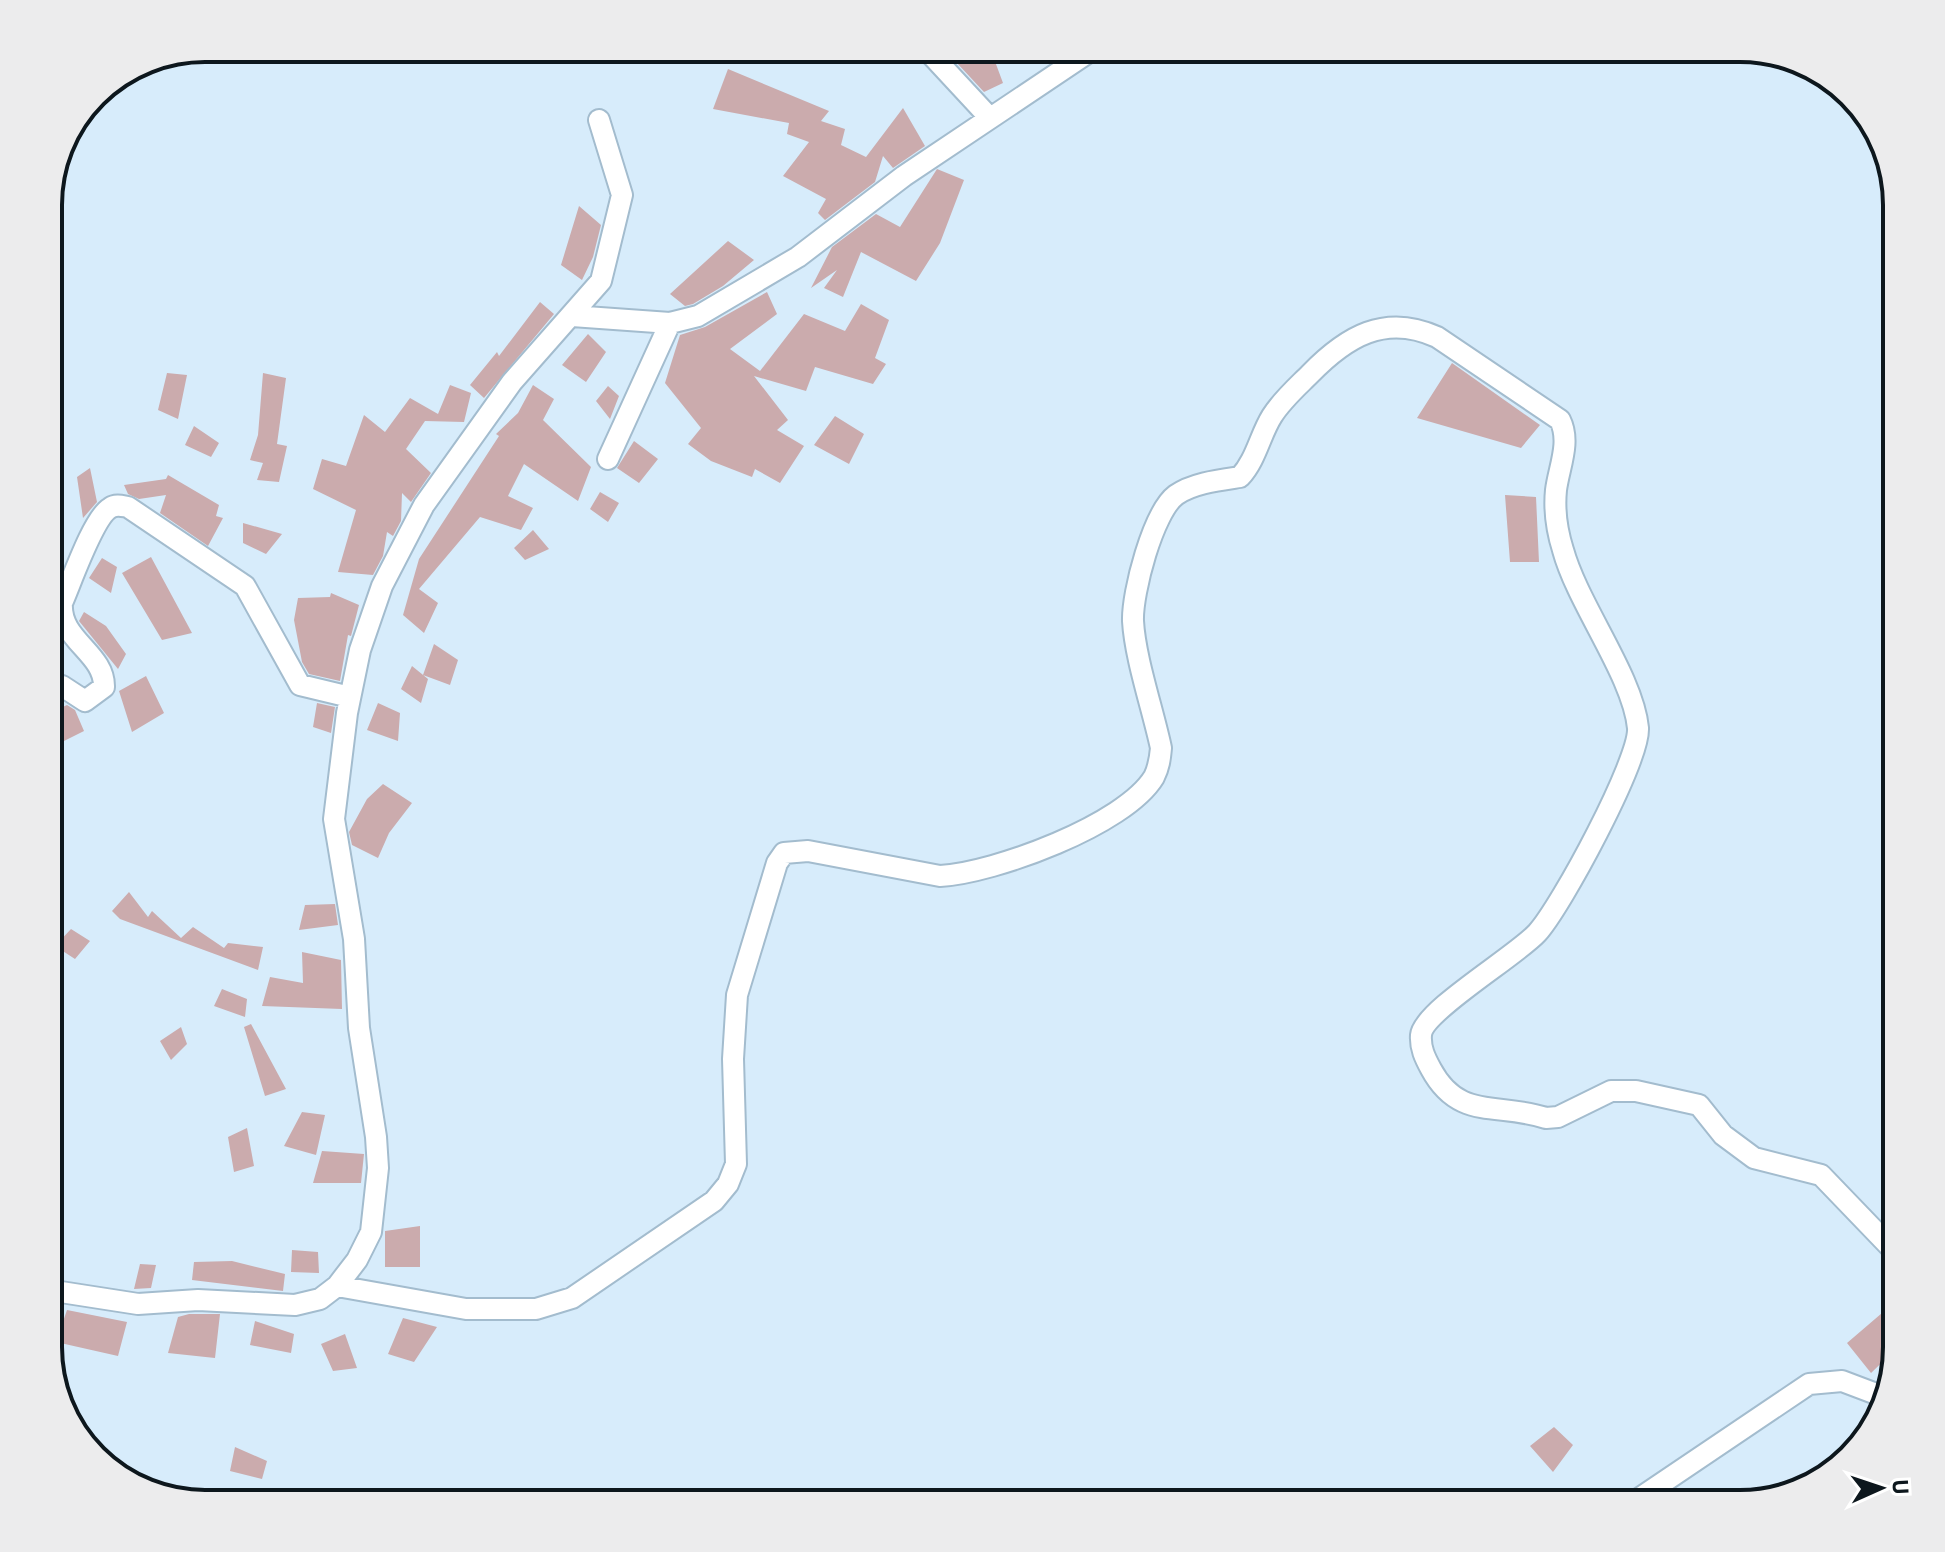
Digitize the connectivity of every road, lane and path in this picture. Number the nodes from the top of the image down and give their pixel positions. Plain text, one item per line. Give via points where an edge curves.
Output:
1 (938, 62) edge
2 (1073, 62) edge
3 (989, 117) junction
4 (599, 120) dead end
5 (572, 316) junction
6 (670, 323) junction
7 (608, 459) dead end
8 (62, 603) edge
9 (62, 617) edge
10 (62, 686) edge
11 (350, 697) junction
12 (1883, 1239) edge
13 (337, 1286) junction
14 (62, 1292) edge
15 (1875, 1393) edge
16 (1652, 1490) edge

1 - 3 street
2 - 3 street
3 - 6 street via 798,257 698,316
4 - 5 street via 621,186 620,210 601,281
5 - 6 street
5 - 11 street via 512,382 424,505 382,586
6 - 7 street
8 - 11 street via 107,510 128,507 237,579 300,685
9 - 10 street via 65,628 103,673 104,687 85,701
11 - 13 street via 334,819 354,939 359,1028 378,1168 371,1232
12 - 13 street via 1821,1175 1754,1158 1723,1135 1699,1105 1611,1091 1546,1118 1454,1100 1425,1058 1421,1036 1428,1018 1517,951 1551,914 1629,768 1638,729 1631,701 1563,552 1556,521 1566,436 1560,420 1437,337 1402,327 1376,328 1332,352 1272,416 1240,477 1177,494 1164,507 1150,539 1133,614 1161,748 1160,765 1141,793 1100,823 1020,858 956,875 794,850 784,853 737,995 736,1164 714,1201 572,1298 536,1309 466,1309
13 - 14 street via 320,1299 295,1305 198,1300 138,1304
15 - 16 street via 1842,1381 1809,1384

